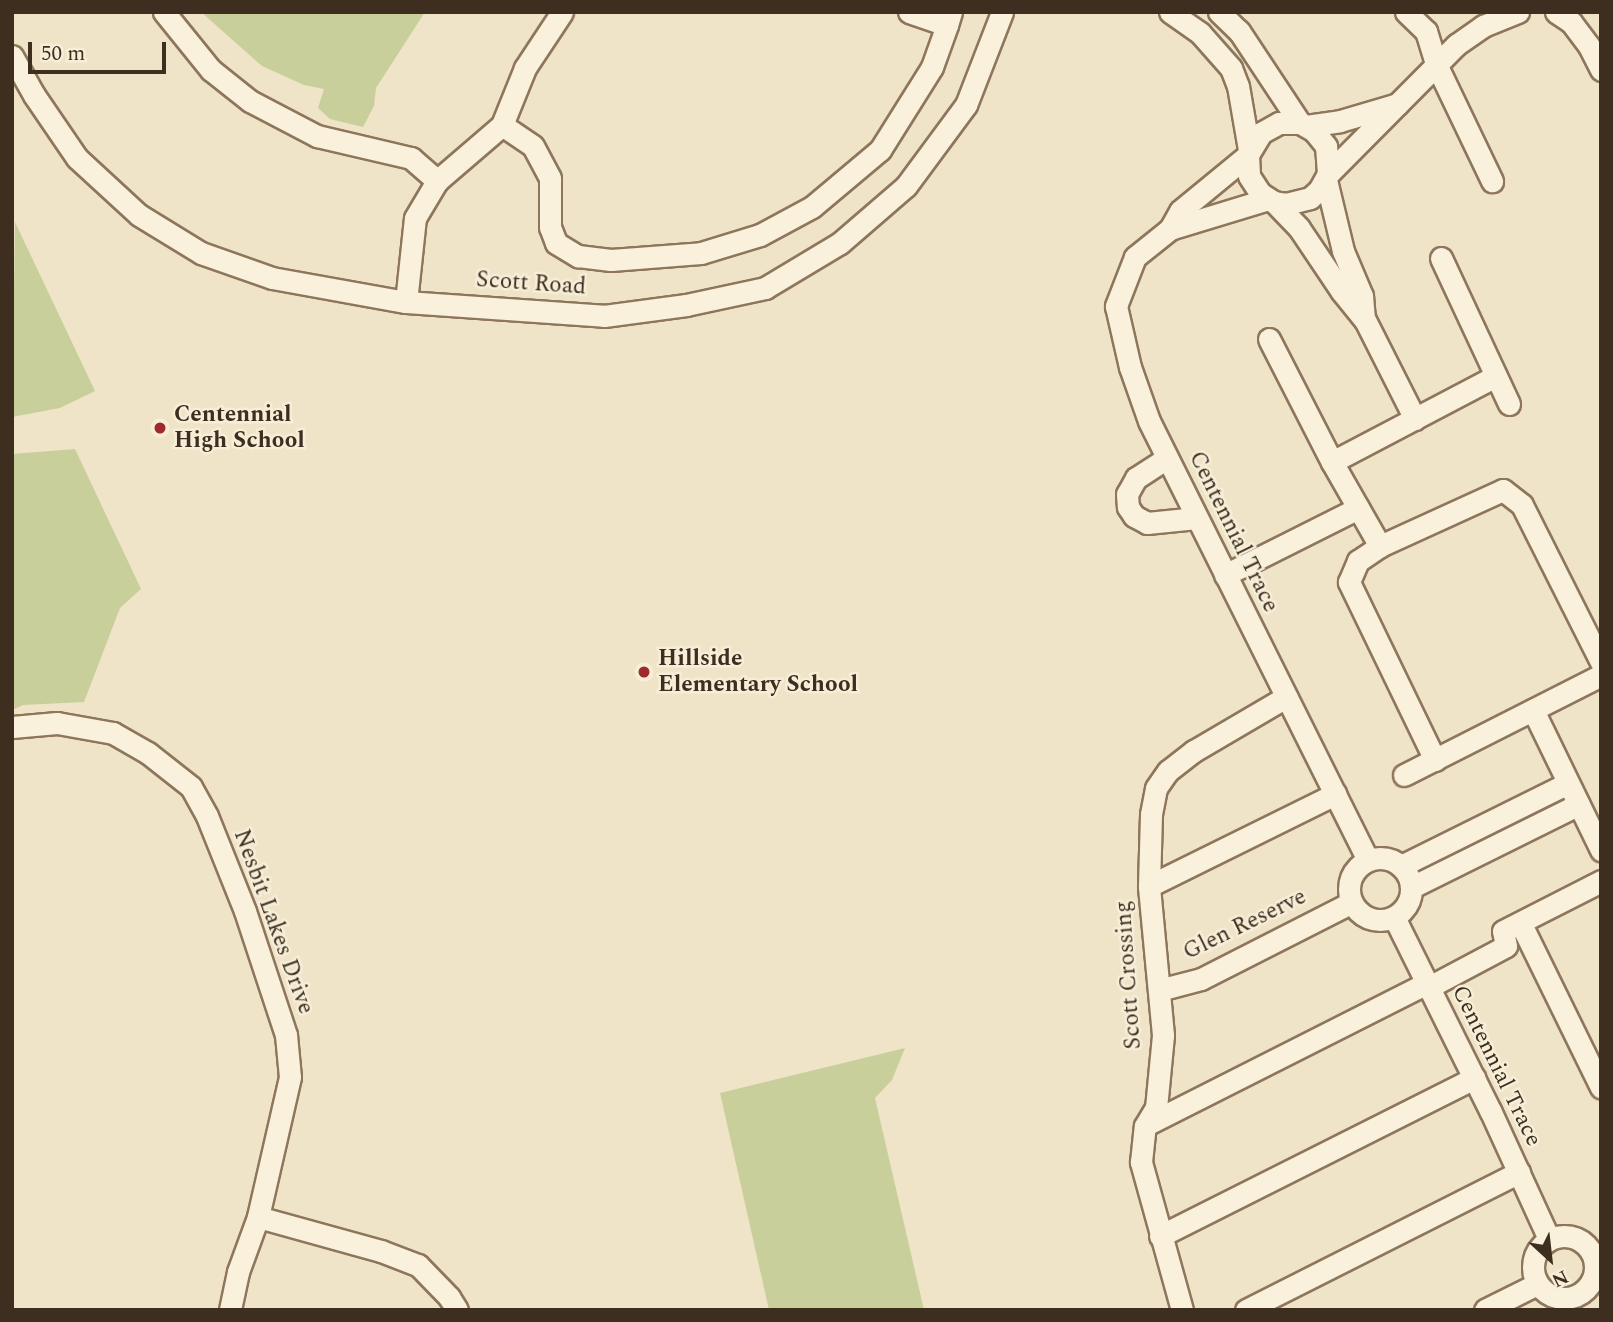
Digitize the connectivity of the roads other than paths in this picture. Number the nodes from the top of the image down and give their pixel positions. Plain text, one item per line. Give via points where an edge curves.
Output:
1 (164, 12) edge
2 (562, 12) edge
3 (909, 12) edge
4 (1002, 12) edge
5 (1170, 12) edge
6 (1219, 12) edge
7 (1406, 12) edge
8 (1518, 12) edge
9 (1556, 12) edge
10 (949, 18) edge
11 (12, 56) edge
12 (1436, 64) junction
13 (1601, 70) edge
14 (1399, 103) junction
15 (1303, 124) junction
16 (502, 125) junction
17 (1249, 153) junction
18 (1327, 177) junction
19 (437, 181) junction
20 (1492, 181) dead end
21 (1271, 200) junction
22 (1170, 229) junction
23 (1441, 258) dead end
24 (406, 302) junction
25 (1365, 320) junction
26 (1269, 339) dead end
27 (1496, 376) junction
28 (1509, 404) dead end
29 (1415, 419) junction
30 (1167, 458) junction
31 (1332, 462) junction
32 (1358, 508) junction
33 (1196, 518) junction
34 (1380, 546) junction
35 (1225, 575) junction
36 (1601, 662) edge
37 (1601, 675) edge
38 (1286, 697) junction
39 (1533, 710) junction
40 (12, 727) edge
41 (1435, 760) junction
42 (1404, 775) dead end
43 (1568, 783) junction
44 (1335, 794) junction
45 (1579, 804) junction
46 (1601, 850) edge
47 (1368, 861) junction
48 (1401, 866) junction
49 (1601, 881) edge
50 (1149, 886) junction
51 (1412, 887) junction
52 (1352, 902) junction
53 (1394, 917) junction
54 (1521, 924) junction
55 (1428, 985) junction
56 (1159, 990) junction
57 (1474, 1077) junction
58 (1601, 1087) edge
59 (1144, 1126) junction
60 (1519, 1172) junction
61 (258, 1217) junction
62 (1160, 1236) junction
63 (1549, 1239) junction
64 (1537, 1284) junction
65 (230, 1310) edge
66 (457, 1310) edge
67 (1182, 1310) edge
68 (1246, 1310) edge
69 (1485, 1310) edge

1 - 19 street via 211,70 250,101 317,136 411,158
2 - 16 street via 525,68
3 - 10 street
4 - 24 street, Scott Road via 966,105 906,186 840,243 765,288 604,316
5 - 17 street via 1199,33 1230,68 1238,86
6 - 15 street via 1240,31
7 - 12 street via 1426,31
8 - 12 street via 1483,26
9 - 13 street via 1571,22
10 - 16 street via 932,66 880,150 813,207 760,234 701,253 611,260 578,256 556,243 550,227 550,178 533,146
11 - 24 street, Scott Road via 77,158 139,215 201,253 272,278
12 - 14 street
12 - 20 street
14 - 15 street via 1340,121
14 - 18 street
15 - 17 street via 1269,127
15 - 18 street via 1326,146
16 - 19 street
17 - 21 street via 1249,176
17 - 22 street, Centennial Trace via 1180,211
18 - 21 street via 1310,198 1286,204
18 - 25 street via 1343,251 1362,296
19 - 24 street via 415,218
21 - 22 street, Centennial Trace
21 - 25 street via 1299,228
22 - 30 street, Centennial Trace via 1135,257 1116,306 1130,367
23 - 27 street
25 - 29 street
26 - 31 street
27 - 28 street
27 - 29 street
29 - 31 street
30 - 33 street, Centennial Trace
30 - 33 street via 1131,484 1128,507 1147,523
31 - 32 street
32 - 34 street
32 - 35 street
33 - 35 street, Centennial Trace
34 - 36 street via 1503,490 1522,505
34 - 41 street via 1358,561 1349,582
35 - 38 street, Centennial Trace
37 - 39 street
38 - 44 street, Centennial Trace
38 - 50 street, Scott Crossing via 1168,771 1156,788 1151,814
39 - 41 street
39 - 43 street
40 - 61 street, Nesbit Lakes Drive via 57,723 113,733 191,787 208,816 286,1035 290,1077
41 - 42 street
43 - 45 street
43 - 48 street
44 - 47 street, Centennial Trace
44 - 50 street
45 - 46 street
45 - 51 street
47 - 48 street via 1385,858
47 - 52 street via 1351,878
48 - 51 street
49 - 54 street
50 - 56 street, Scott Crossing
51 - 53 street via 1410,900
52 - 53 street via 1369,918
52 - 56 street, Glen Reserve via 1201,979
53 - 55 street, Centennial Trace
54 - 55 street via 1503,931 1506,946
54 - 58 street
55 - 57 street, Centennial Trace
55 - 59 street
56 - 59 street, Scott Crossing via 1163,1035 1156,1108
57 - 60 street, Centennial Trace
57 - 62 street
59 - 62 street, Scott Crossing via 1141,1162
60 - 63 street, Centennial Trace
60 - 68 street
61 - 65 street, Nesbit Lakes Drive
61 - 66 street via 418,1265
62 - 67 street, Scott Crossing
63 - 64 street via 1534,1255
63 - 64 street via 1568,1236 1582,1241 1591,1250 1593,1278 1584,1291 1572,1297 1552,1296
64 - 69 street

